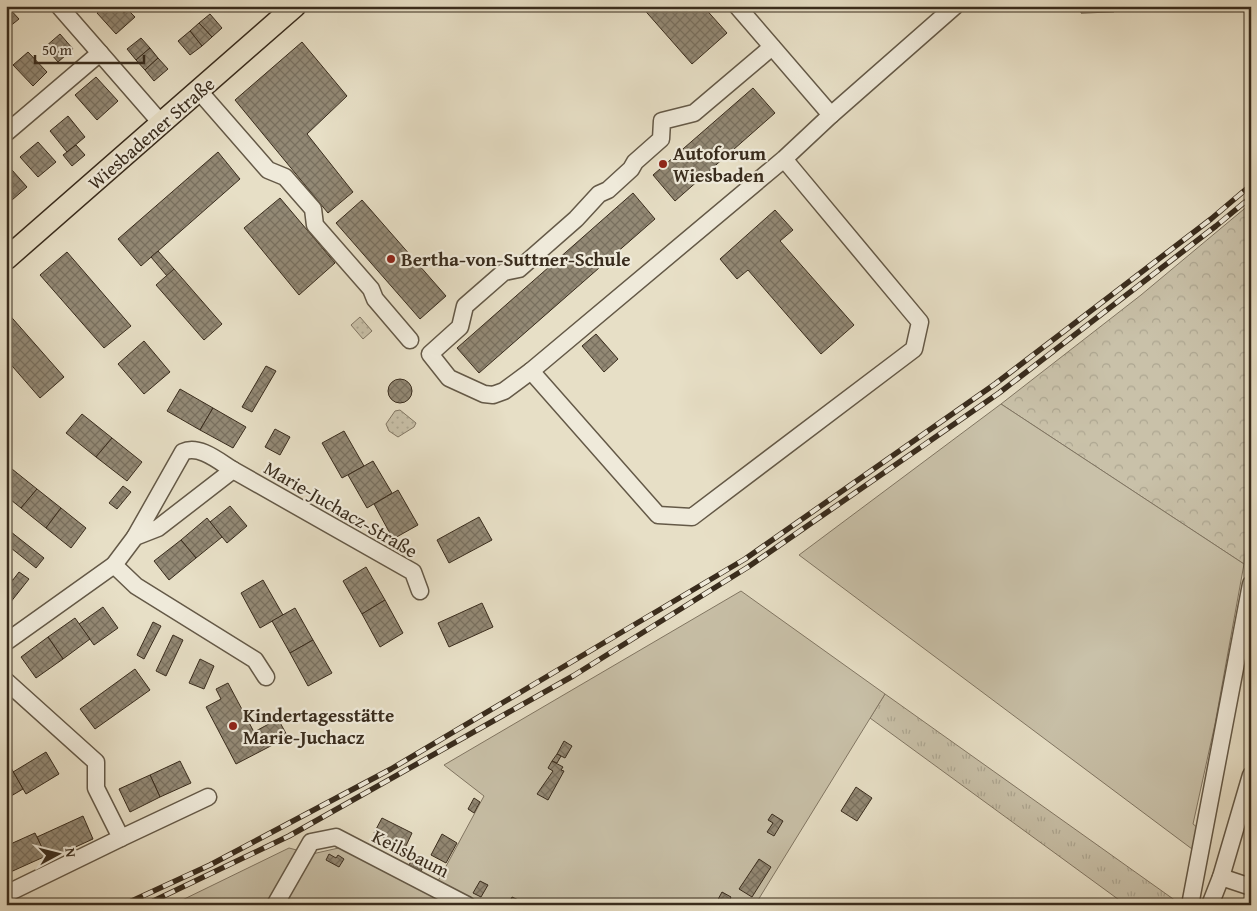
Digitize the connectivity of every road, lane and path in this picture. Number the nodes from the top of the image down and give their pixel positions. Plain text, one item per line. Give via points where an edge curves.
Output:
1 (59, 6) edge
2 (737, 6) edge
3 (955, 6) edge
4 (291, 7) edge
5 (772, 47) junction
6 (100, 52) junction
7 (199, 91) junction
8 (831, 115) junction
9 (161, 123) junction
10 (6, 133) edge
11 (784, 159) junction
12 (6, 258) edge
13 (410, 340) dead end
14 (531, 371) junction
15 (233, 470) junction
16 (135, 537) junction
17 (114, 565) junction
18 (1251, 584) edge
19 (420, 591) dead end
20 (6, 642) edge
21 (266, 677) dead end
22 (6, 681) edge
23 (1251, 775) edge
24 (208, 796) dead end
25 (120, 838) junction
26 (1221, 877) junction
27 (1251, 887) edge
28 (6, 894) edge
29 (1191, 900) dead end
30 (275, 905) edge
31 (467, 905) edge
32 (1210, 905) edge

1 - 6 street
2 - 5 street
3 - 8 street
4 - 7 main road, Wiesbadener Straße
5 - 8 street
5 - 14 street via 694,113 662,121 661,138 631,169 518,269 504,272 464,306 460,327 430,354 449,378 484,394 504,391
6 - 9 street
6 - 10 street
7 - 9 main road, Wiesbadener Straße
7 - 13 street via 268,170 285,178 313,209 315,224 371,288 375,300
8 - 11 street
9 - 12 main road, Wiesbadener Straße
11 - 14 street
11 - 14 street via 920,322 914,349 692,517 658,515
15 - 16 street, Marie-Juchacz-Straße via 158,528
15 - 16 street, Marie-Juchacz-Straße via 199,450 183,452
15 - 19 street, Marie-Juchacz-Straße via 413,572
16 - 17 street, Marie-Juchacz-Straße
17 - 20 street, Marie-Juchacz-Straße
17 - 21 street via 136,586 255,660
18 - 29 street
22 - 25 street via 96,762 96,788
23 - 26 street
24 - 25 street
25 - 28 street
26 - 27 street
26 - 32 street
30 - 31 street, Keilsbaum via 312,842 336,837

